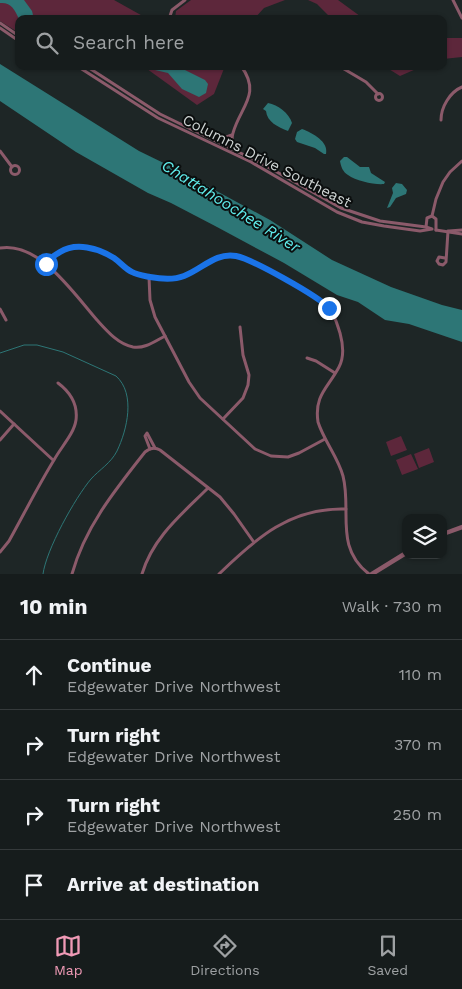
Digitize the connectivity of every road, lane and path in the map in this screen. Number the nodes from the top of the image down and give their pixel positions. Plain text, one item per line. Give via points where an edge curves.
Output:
1 (184, 0) edge
2 (453, 0) edge
3 (170, 15) edge
4 (462, 18) edge
5 (0, 23) edge
6 (0, 28) edge
7 (15, 33) edge
8 (15, 38) edge
9 (83, 70) edge
10 (92, 70) edge
11 (244, 70) edge
12 (346, 70) edge
13 (462, 87) edge
14 (378, 94) dead end
15 (441, 120) dead end
16 (232, 135) junction
17 (221, 146) junction
18 (230, 150) junction
19 (0, 151) edge
20 (462, 161) edge
21 (12, 167) dead end
22 (432, 216) junction
23 (426, 227) junction
24 (434, 229) junction
25 (462, 230) edge
26 (448, 231) junction
27 (462, 234) edge
28 (0, 248) edge
29 (445, 258) dead end
30 (46, 264) junction
31 (149, 277) junction
32 (0, 309) edge
33 (6, 320) dead end
34 (240, 326) dead end
35 (165, 336) junction
36 (307, 358) dead end
37 (335, 373) junction
38 (58, 383) dead end
39 (0, 411) edge
40 (223, 419) junction
41 (14, 424) junction
42 (325, 439) junction
43 (0, 440) edge
44 (54, 460) junction
45 (208, 488) junction
46 (346, 509) junction
47 (462, 527) edge
48 (447, 533) edge
49 (254, 541) junction
50 (0, 552) edge
51 (402, 555) edge
52 (72, 574) edge
53 (142, 574) edge
54 (219, 574) edge
55 (370, 574) edge

1 - 3 street
2 - 4 street
5 - 7 street
6 - 8 street
9 - 17 street, Columns Drive Southeast via 150,113
10 - 17 street, Columns Drive Southeast via 160,114
11 - 16 street via 250,92
12 - 14 street via 365,81
13 - 15 street via 450,96 441,112
16 - 17 street via 226,137
16 - 18 street
17 - 18 street, Columns Drive Southeast
18 - 23 street, Columns Drive Southeast via 259,162 354,214 380,222
18 - 24 street, Columns Drive Southeast via 350,217 396,228
19 - 21 street
20 - 22 street via 442,182
22 - 23 street via 427,218
22 - 24 street via 436,219
23 - 24 street, Columns Drive Southeast
24 - 26 street, Columns Drive Southeast
25 - 26 street, Columns Drive Southeast
26 - 27 street, Columns Drive Southeast
26 - 29 street
28 - 30 street via 19,248
30 - 31 street via 63,250 86,247 112,257 132,272
30 - 35 street via 119,341 140,347
31 - 35 street via 152,306
31 - 37 street via 181,277 224,256 246,259 319,298 329,308 343,347 342,362
32 - 33 street
34 - 40 street via 248,385 243,398
35 - 40 street via 192,388
36 - 37 street
37 - 42 street via 322,392 318,406 318,422
38 - 44 street via 72,398 76,418 73,431
39 - 41 street
40 - 42 street via 255,449 272,456 293,455
41 - 43 street
41 - 44 street
42 - 46 street via 343,474
44 - 50 street
45 - 49 street via 229,507
45 - 52 street via 160,450 145,452 99,512
45 - 53 street via 161,536
46 - 49 street via 323,509 302,514
46 - 55 street via 350,550 359,566
47 - 48 street
49 - 54 street
51 - 55 street

